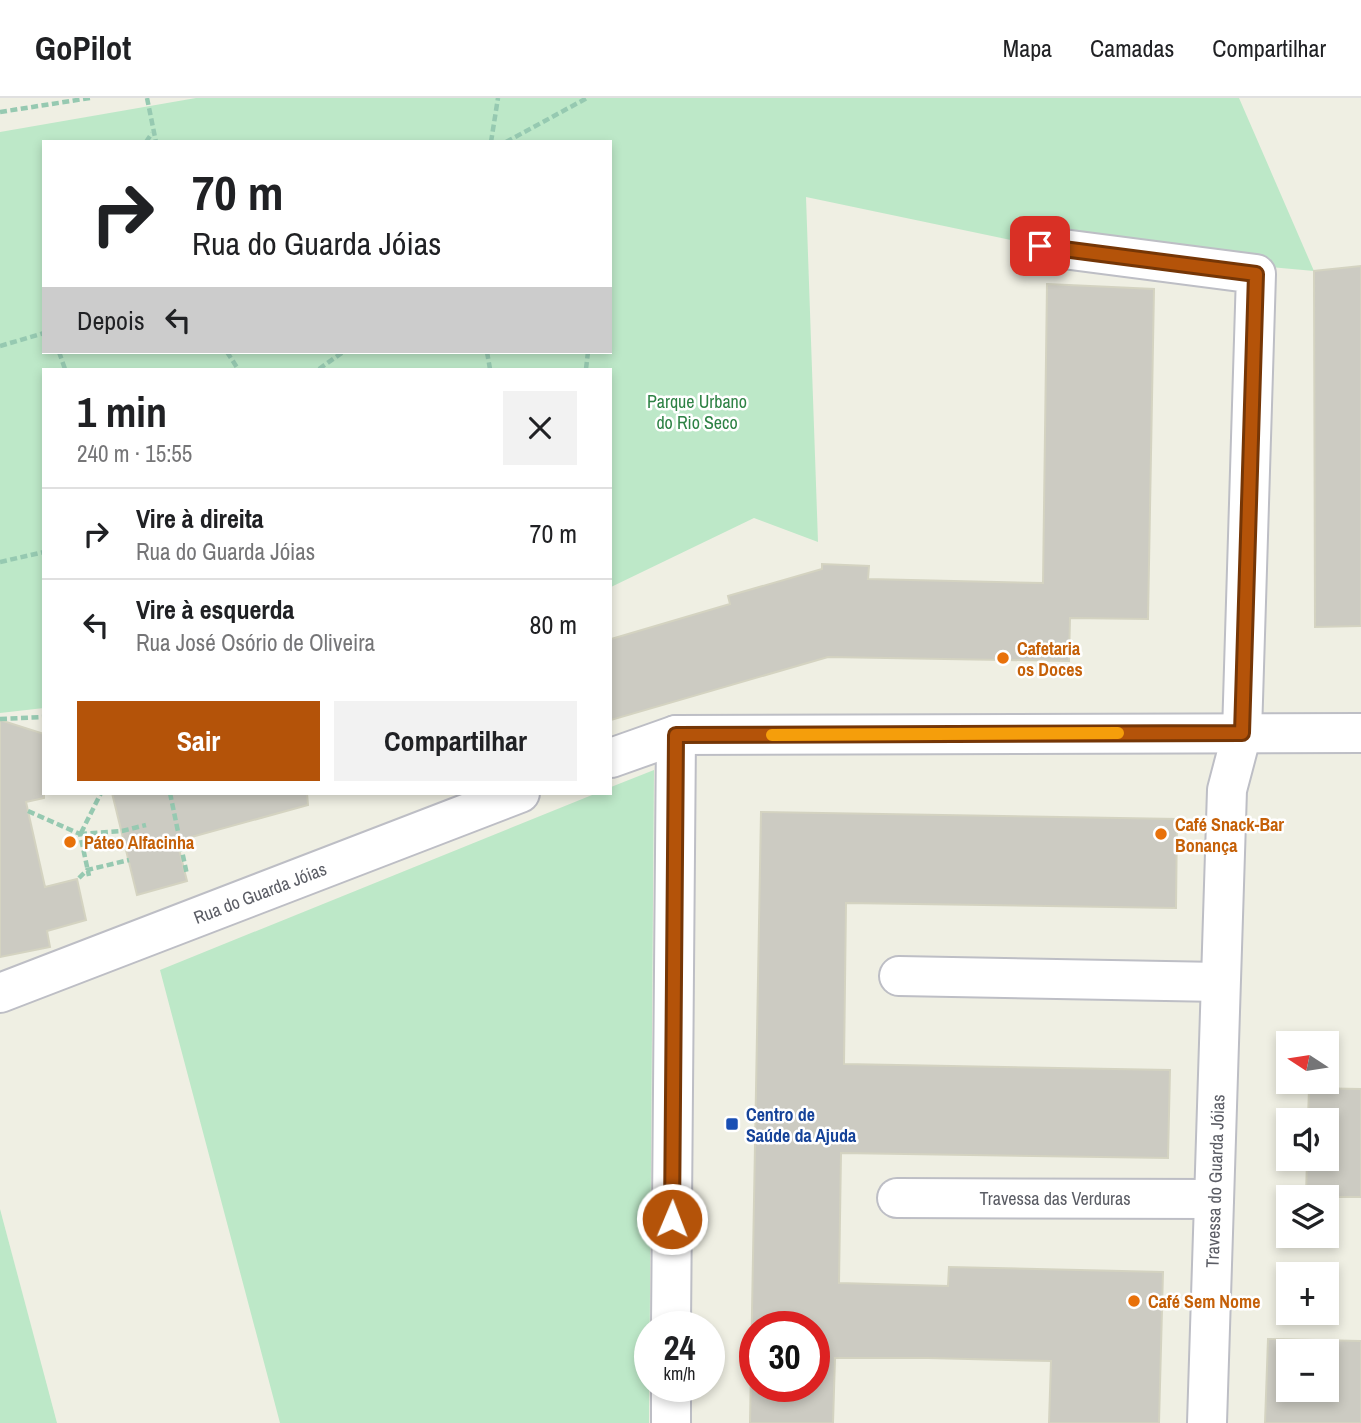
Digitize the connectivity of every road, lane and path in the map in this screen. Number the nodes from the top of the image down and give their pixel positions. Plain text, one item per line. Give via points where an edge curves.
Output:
1 (90, 98) edge
2 (147, 98) edge
3 (498, 98) edge
4 (587, 98) edge
5 (0, 112) edge
6 (153, 133) junction
7 (148, 140) edge
8 (155, 140) edge
9 (491, 140) edge
10 (510, 140) edge
11 (1040, 246) dead end
12 (42, 334) edge
13 (0, 346) edge
14 (340, 354) edge
15 (320, 368) edge
16 (42, 552) edge
17 (0, 562) edge
18 (42, 717) edge
19 (0, 719) edge
20 (1242, 733) junction
21 (1361, 733) edge
22 (676, 735) junction
23 (612, 758) edge
24 (100, 795) edge
25 (170, 795) edge
26 (515, 795) edge
27 (28, 811) dead end
28 (146, 825) dead end
29 (80, 834) junction
30 (129, 860) dead end
31 (88, 873) junction
32 (79, 878) dead end
33 (189, 884) dead end
34 (899, 976) dead end
35 (1220, 982) junction
36 (0, 993) edge
37 (897, 1198) dead end
38 (1214, 1199) junction
39 (671, 1311) edge
40 (671, 1402) edge
41 (671, 1423) edge
42 (1207, 1423) edge

1 - 5 path
2 - 6 path
3 - 9 path
4 - 10 path
6 - 7 path
6 - 8 path
11 - 20 street, Travessa do Guarda Jóias via 1256,274
12 - 13 path
14 - 15 path
16 - 17 path
18 - 19 path
20 - 21 street
20 - 22 street
20 - 35 street, Travessa do Guarda Jóias via 1227,790
22 - 23 street
22 - 39 street
24 - 29 path
25 - 33 path
26 - 36 street, Rua do Guarda Jóias
27 - 29 path
28 - 29 path
29 - 31 path
30 - 31 path
31 - 32 path
34 - 35 street
35 - 38 street, Travessa do Guarda Jóias
37 - 38 street, Travessa das Verduras
38 - 42 street, Travessa do Guarda Jóias
40 - 41 street

